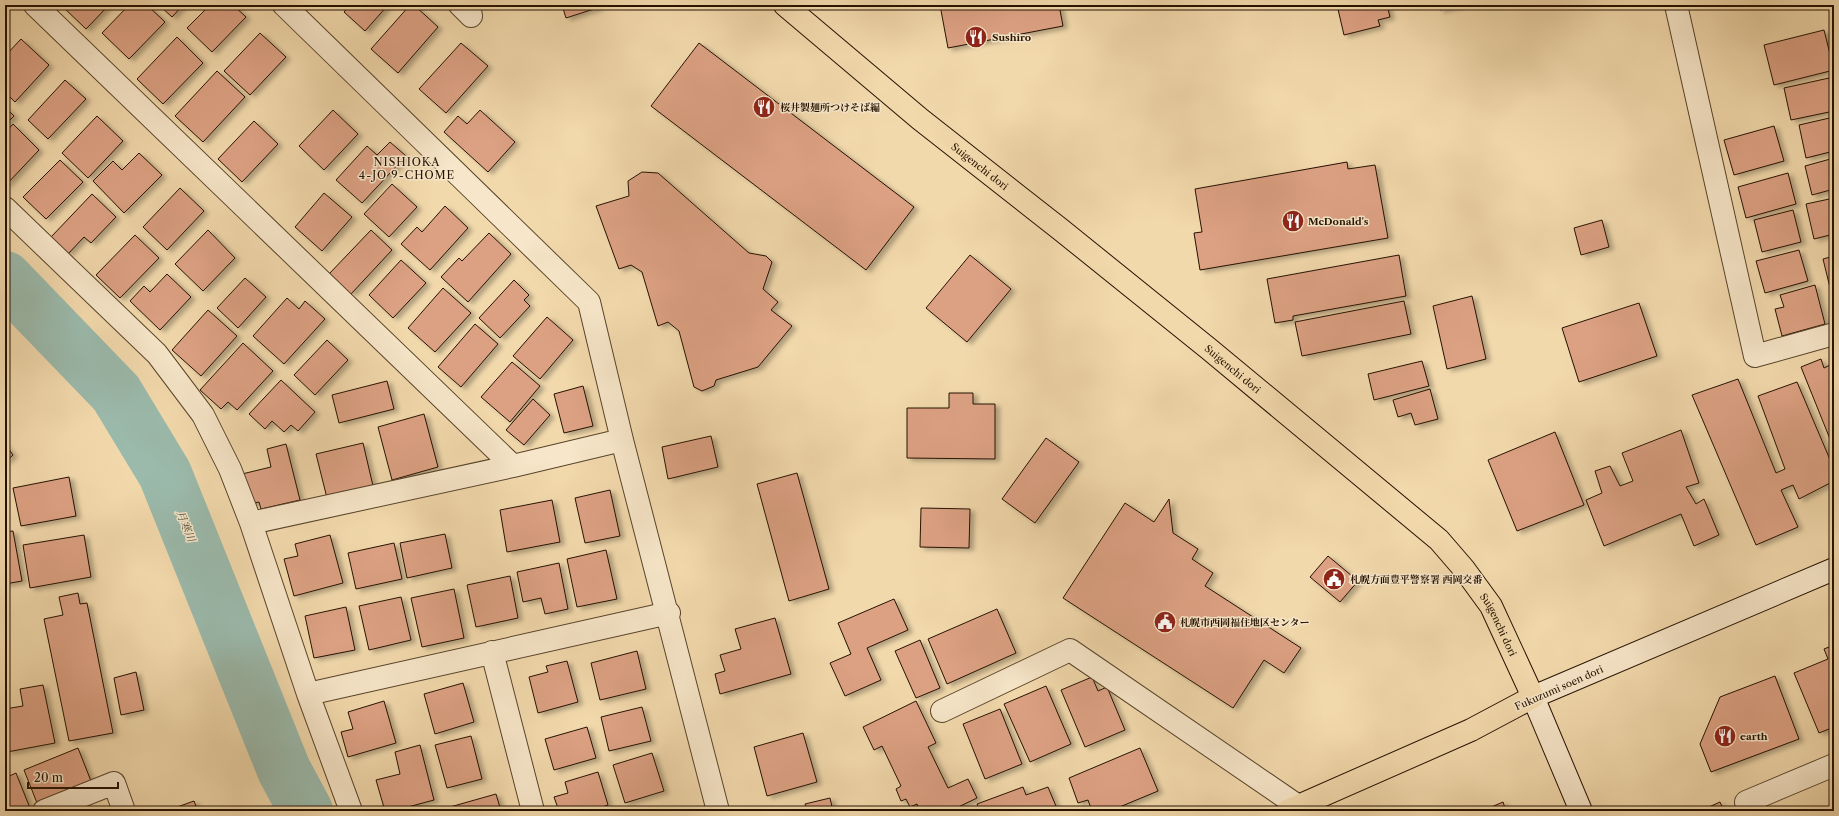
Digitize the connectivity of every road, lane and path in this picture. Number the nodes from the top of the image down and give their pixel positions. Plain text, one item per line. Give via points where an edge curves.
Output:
1 (35, 5) edge
2 (284, 5) edge
3 (460, 5) edge
4 (469, 5) edge
5 (785, 5) edge
6 (1676, 5) edge
7 (5, 208) edge
8 (1834, 334) edge
9 (622, 440) junction
10 (513, 466) junction
11 (251, 523) junction
12 (1834, 569) edge
13 (669, 613) junction
14 (492, 652) junction
15 (308, 694) junction
16 (1533, 697) junction
17 (942, 711) dead end
18 (1834, 765) edge
19 (1292, 809) edge
20 (44, 811) edge
21 (124, 811) edge
22 (351, 811) edge
23 (533, 811) edge
24 (718, 811) edge
25 (1581, 811) edge
26 (1749, 811) edge

1 - 10 street
2 - 9 street via 589,302
3 - 4 street via 471,16
5 - 16 main road, Suigenchi dori via 920,119 1060,228 1439,540 1491,606
6 - 8 street via 1755,356
7 - 11 street via 157,354 203,415 230,469
9 - 10 street
9 - 13 street
10 - 11 street
11 - 15 street
12 - 16 street, Fukuzumi soen dori
13 - 14 street
13 - 24 street
14 - 15 street
14 - 23 street
15 - 22 street
16 - 19 main road, Fukuzumi soen dori via 1471,730
16 - 25 street, Suigenchi dori
17 - 19 street via 1070,650
18 - 26 street via 1746,802
20 - 21 street via 114,783

